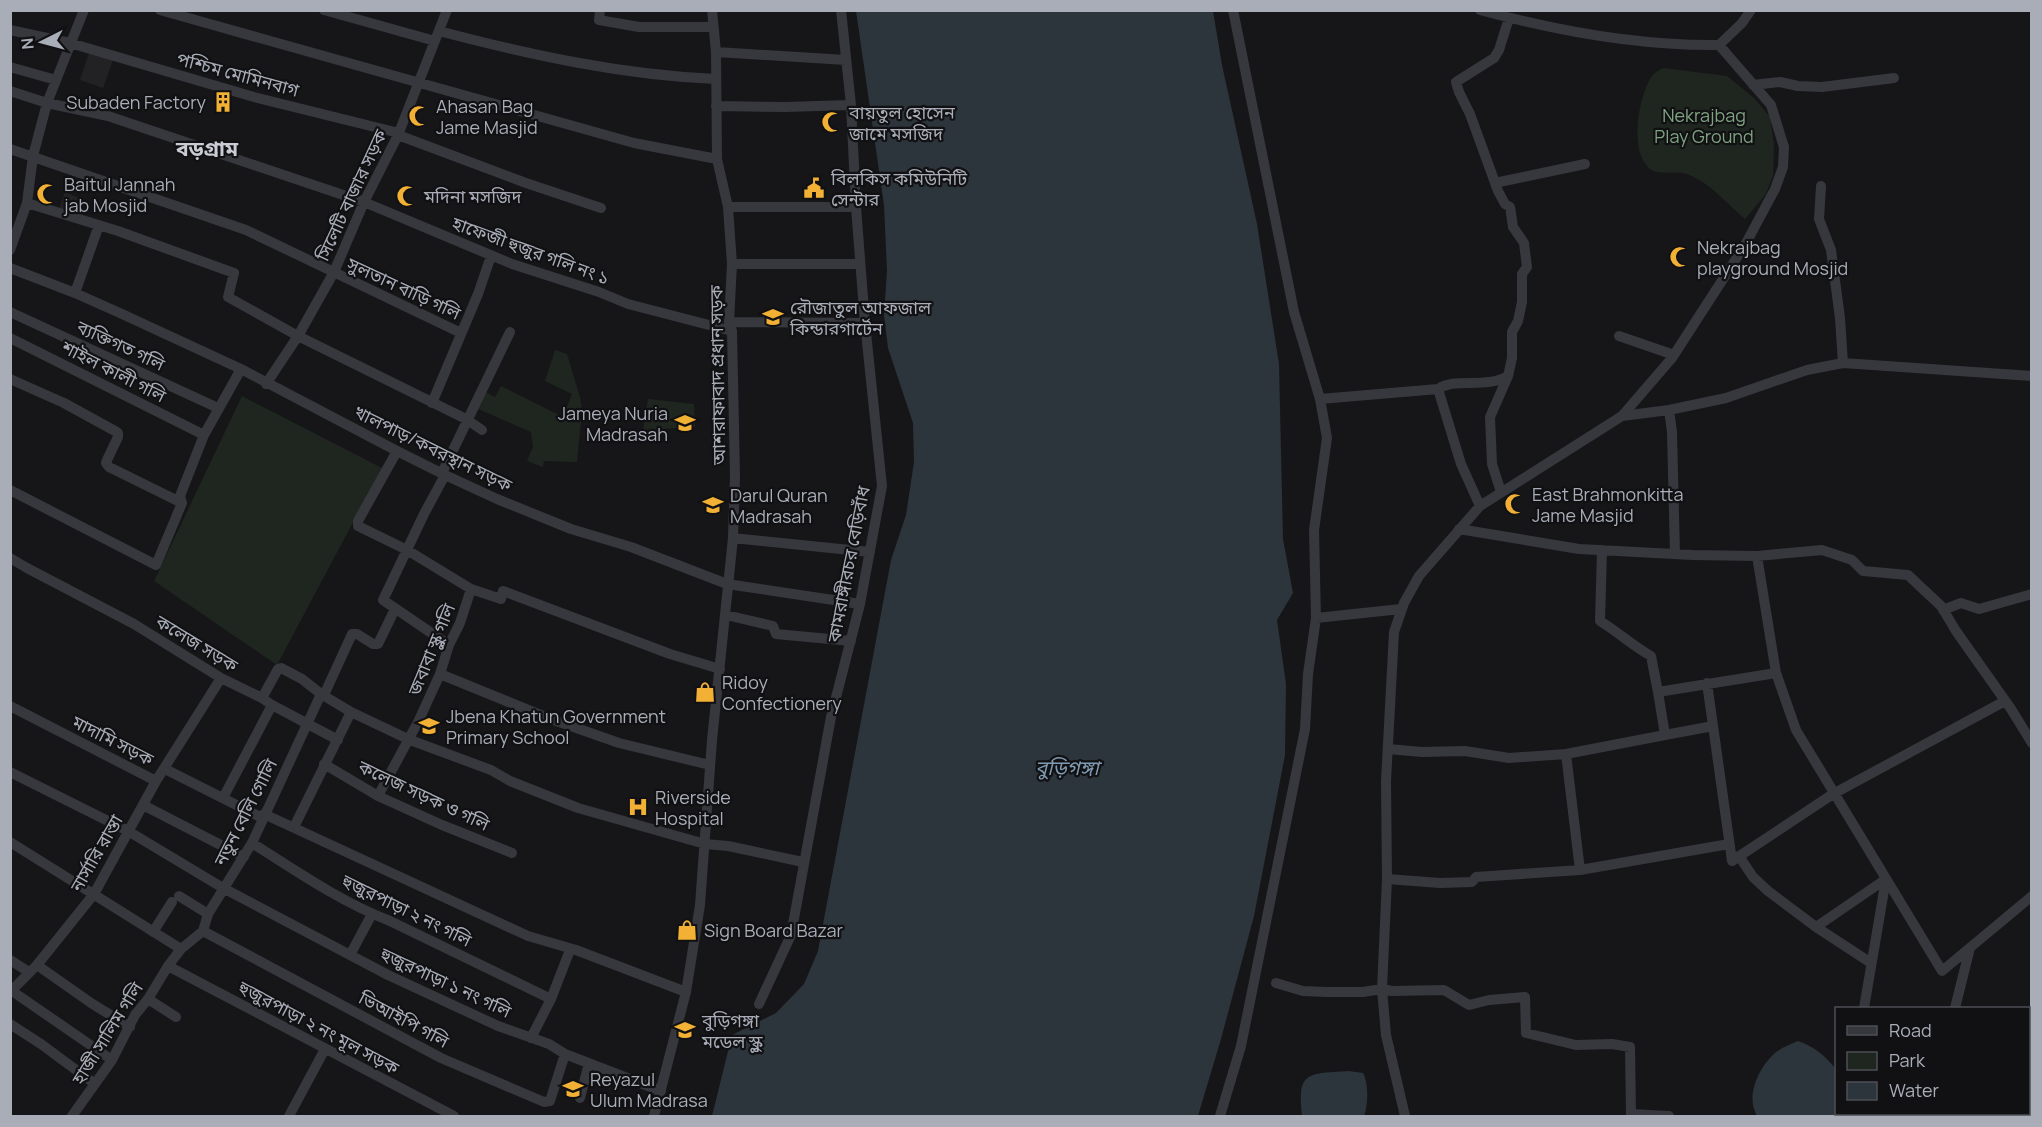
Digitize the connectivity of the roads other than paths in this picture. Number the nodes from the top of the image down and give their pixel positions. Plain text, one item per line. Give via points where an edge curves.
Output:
1 (84, 10) edge
2 (160, 10) edge
3 (324, 10) edge
4 (447, 10) edge
5 (600, 10) edge
6 (712, 10) edge
7 (841, 10) edge
8 (1233, 10) edge
9 (1480, 10) edge
10 (1751, 10) edge
11 (1504, 15) edge
12 (713, 27) junction
13 (10, 30) edge
14 (437, 36) junction
15 (70, 43) junction
16 (1719, 45) junction
17 (716, 52) junction
18 (846, 60) junction
19 (10, 67) edge
20 (1894, 78) dead end
21 (716, 79) junction
22 (56, 80) junction
23 (418, 82) junction
24 (1753, 85) junction
25 (10, 91) edge
26 (47, 103) junction
27 (851, 105) junction
28 (716, 106) junction
29 (399, 134) junction
30 (10, 149) edge
31 (33, 156) junction
32 (717, 159) junction
33 (1585, 164) dead end
34 (1495, 183) junction
35 (1821, 186) dead end
36 (364, 202) junction
37 (27, 203) junction
38 (728, 207) junction
39 (856, 207) junction
40 (601, 208) dead end
41 (99, 225) junction
42 (10, 250) edge
43 (491, 256) junction
44 (732, 264) junction
45 (860, 264) junction
46 (10, 268) edge
47 (333, 273) junction
48 (75, 292) junction
49 (10, 312) edge
50 (865, 323) junction
51 (731, 327) junction
52 (510, 332) dead end
53 (461, 333) junction
54 (298, 336) junction
55 (1619, 336) dead end
56 (10, 338) edge
57 (1674, 355) junction
58 (1843, 363) junction
59 (241, 369) junction
60 (1508, 376) junction
61 (2031, 376) edge
62 (10, 379) edge
63 (266, 384) junction
64 (1438, 390) junction
65 (1320, 399) junction
66 (441, 406) junction
67 (218, 408) junction
68 (1669, 410) junction
69 (1622, 417) junction
70 (466, 419) junction
71 (482, 430) dead end
72 (204, 435) junction
73 (397, 452) junction
74 (444, 474) junction
75 (10, 489) edge
76 (1501, 492) junction
77 (182, 502) junction
78 (1480, 506) junction
79 (1459, 529) junction
80 (733, 538) junction
81 (407, 550) junction
82 (1602, 550) junction
83 (870, 552) junction
84 (1675, 554) junction
85 (1757, 556) junction
86 (10, 558) edge
87 (728, 584) junction
88 (471, 589) junction
89 (2031, 594) edge
90 (860, 604) junction
91 (395, 609) junction
92 (1401, 609) junction
93 (1943, 610) junction
94 (726, 615) junction
95 (1316, 618) junction
96 (851, 641) junction
97 (449, 645) junction
98 (720, 669) junction
99 (1776, 673) junction
100 (440, 674) junction
101 (221, 678) junction
102 (1707, 683) junction
103 (1658, 692) junction
104 (323, 694) junction
105 (262, 698) junction
106 (2005, 701) junction
107 (272, 705) junction
108 (10, 706) edge
109 (351, 712) junction
110 (307, 724) junction
111 (1713, 726) junction
112 (1665, 735) junction
113 (338, 740) junction
114 (410, 740) junction
115 (2031, 743) edge
116 (1388, 749) junction
117 (1566, 754) junction
118 (324, 764) junction
119 (710, 765) junction
120 (165, 769) junction
121 (10, 772) edge
122 (156, 781) junction
123 (1833, 794) junction
124 (378, 796) junction
125 (222, 798) junction
126 (142, 805) junction
127 (263, 816) junction
128 (294, 827) junction
129 (128, 831) junction
130 (10, 842) edge
131 (252, 843) junction
132 (705, 844) junction
133 (1729, 844) junction
134 (512, 853) dead end
135 (1739, 856) junction
136 (244, 857) junction
137 (803, 862) junction
138 (1580, 870) junction
139 (1387, 879) junction
140 (1886, 879) junction
141 (223, 888) junction
142 (94, 894) junction
143 (2031, 896) edge
144 (208, 914) junction
145 (372, 914) junction
146 (1816, 927) junction
147 (203, 931) junction
148 (153, 932) junction
149 (1970, 948) junction
150 (181, 949) junction
151 (570, 950) junction
152 (350, 955) junction
153 (10, 960) edge
154 (1871, 963) junction
155 (168, 966) junction
156 (33, 969) junction
157 (1276, 983) dead end
158 (1382, 989) junction
159 (11, 992) edge
160 (686, 992) junction
161 (148, 999) junction
162 (551, 999) junction
163 (759, 1004) dead end
164 (1864, 1007) edge
165 (1955, 1007) edge
166 (176, 1017) dead end
167 (10, 1024) edge
168 (130, 1027) junction
169 (531, 1038) junction
170 (325, 1050) junction
171 (565, 1054) junction
172 (112, 1060) junction
173 (589, 1063) junction
174 (95, 1084) junction
175 (661, 1091) junction
176 (580, 1098) dead end
177 (72, 1116) edge
178 (290, 1116) edge
179 (454, 1116) edge
180 (654, 1116) edge
181 (1221, 1116) edge
182 (1405, 1116) edge
183 (1669, 1116) edge

1 - 15 street
2 - 23 street
3 - 14 street
4 - 14 street, সিলেটি বাজার সড়ক
5 - 12 street via 599,20 639,27
6 - 12 street, আশরাফাবাদ প্রধান সড়ক
7 - 18 street, কামরাঙ্গীরচর বেড়িবাঁধ
8 - 65 street via 1294,312
9 - 11 street
10 - 16 street
11 - 16 street via 1546,27 1606,36 1681,45
11 - 34 street via 1499,50 1494,58 1456,81
12 - 17 street, আশরাফাবাদ প্রধান সড়ক
13 - 15 street, পশ্চিম মোমিনবাগ
14 - 21 street via 668,77
14 - 23 street, সিলেটি বাজার সড়ক
15 - 22 street
15 - 29 street, পশ্চিম মোমিনবাগ
16 - 24 street
17 - 18 street
17 - 21 street, আশরাফাবাদ প্রধান সড়ক
18 - 27 street, কামরাঙ্গীরচর বেড়িবাঁধ
19 - 22 street
20 - 24 street via 1822,87 1780,82
21 - 28 street, আশরাফাবাদ প্রধান সড়ক
22 - 26 street
23 - 29 street, সিলেটি বাজার সড়ক
23 - 32 street via 634,143
24 - 57 street via 1771,105 1785,147 1784,167 1745,245
25 - 26 street, হাফেজী হুজুর গলি নং ১
26 - 31 street
26 - 36 street, হাফেজী হুজুর গলি নং ১ via 108,116
27 - 28 street
27 - 39 street, কামরাঙ্গীরচর বেড়িবাঁধ
28 - 32 street, আশরাফাবাদ প্রধান সড়ক
29 - 36 street, সিলেটি বাজার সড়ক
29 - 40 street, পশ্চিম মোমিনবাগ
30 - 31 street, সুলতান বাড়ি গলি
31 - 37 street
31 - 47 street, সুলতান বাড়ি গলি via 246,230
32 - 38 street, আশরাফাবাদ প্রধান সড়ক
33 - 34 street
34 - 60 street via 1510,207 1513,227 1524,243 1527,262 1522,274 1518,321 1512,332
35 - 58 street via 1819,219 1832,250
36 - 43 street, হাফেজী হুজুর গলি নং ১
36 - 47 street, সিলেটি বাজার সড়ক
37 - 41 street
37 - 42 street
38 - 39 street
38 - 44 street, আশরাফাবাদ প্রধান সড়ক
39 - 45 street, কামরাঙ্গীরচর বেড়িবাঁধ
41 - 48 street
41 - 54 street via 234,273 228,297
43 - 51 street, হাফেজী হুজুর গলি নং ১ via 628,303
43 - 53 street
44 - 45 street
44 - 51 street, আশরাফাবাদ প্রধান সড়ক
45 - 50 street, কামরাঙ্গীরচর বেড়িবাঁধ
46 - 48 street, খালপাড়/কবরস্থান সড়ক
47 - 53 street, সুলতান বাড়ি গলি
47 - 54 street, সিলেটি বাজার সড়ক
48 - 59 street, খালপাড়/কবরস্থান সড়ক
49 - 67 street, ব্যক্তিগত গলি
50 - 51 street, হাফেজী হুজুর গলি নং ১
50 - 83 street, কামরাঙ্গীরচর বেড়িবাঁধ via 882,486
51 - 80 street, আশরাফাবাদ প্রধান সড়ক
52 - 70 street
53 - 66 street
54 - 63 street, সিলেটি বাজার সড়ক
54 - 66 street
55 - 57 street
56 - 72 street, শাইল কালী গলি
57 - 69 street
58 - 61 street
58 - 68 street via 1807,370 1726,398
59 - 63 street, খালপাড়/কবরস্থান সড়ক
59 - 67 street
60 - 64 street
60 - 76 street via 1490,417 1492,464
62 - 77 street via 118,433 106,463 109,467
63 - 73 street, খালপাড়/কবরস্থান সড়ক
64 - 65 street
64 - 78 street via 1461,464
65 - 95 street via 1327,438 1314,530
66 - 70 street
67 - 72 street
68 - 69 street
68 - 84 street
69 - 76 street
70 - 71 street
70 - 74 street
72 - 77 street via 180,496
73 - 74 street, খালপাড়/কবরস্থান সড়ক
73 - 81 street via 357,524
74 - 81 street
74 - 87 street, খালপাড়/কবরস্থান সড়ক via 571,529
75 - 77 street via 154,565
76 - 78 street
78 - 79 street
79 - 82 street
79 - 92 street via 1419,576
80 - 83 street
80 - 87 street, আশরাফাবাদ প্রধান সড়ক
81 - 88 street
81 - 91 street via 383,600
82 - 84 street
82 - 103 street via 1600,621 1651,656
83 - 90 street, কামরাঙ্গীরচর বেড়িবাঁধ
84 - 85 street
85 - 93 street via 1822,550 1852,560 1863,572 1908,575
85 - 99 street
86 - 101 street, কলেজ সড়ক via 134,624
87 - 90 street, খালপাড়/কবরস্থান সড়ক
87 - 94 street, আশরাফাবাদ প্রধান সড়ক
88 - 97 street, জবাবা স্কুল গলি
88 - 98 street via 501,599 503,591
89 - 93 street via 1979,609 1961,603
90 - 96 street, কামরাঙ্গীরচর বেড়িবাঁধ
91 - 97 street
91 - 104 street, নতুন বেলি গোলি via 378,644 352,634
92 - 95 street
92 - 116 street via 1394,632
93 - 106 street
94 - 96 street via 773,626 776,634
94 - 98 street, আশরাফাবাদ প্রধান সড়ক
95 - 181 street via 1303,738 1241,1046
96 - 137 street, কামরাঙ্গীরচর বেড়িবাঁধ via 831,717
97 - 100 street, জবাবা স্কুল গলি
98 - 119 street, আশরাফাবাদ প্রধান সড়ক
99 - 102 street
99 - 123 street via 1796,730
100 - 114 street, জবাবা স্কুল গলি
100 - 119 street via 619,742
101 - 105 street, কলেজ সড়ক
101 - 120 street, মাদামি সড়ক
102 - 103 street
102 - 111 street
103 - 112 street
104 - 105 street via 281,668
104 - 109 street
104 - 110 street, নতুন বেলি গোলি
105 - 107 street
106 - 115 street
106 - 123 street
107 - 110 street
107 - 125 street
108 - 122 street, মাদামি সড়ক
109 - 113 street
109 - 114 street
110 - 113 street
110 - 127 street, নতুন বেলি গোলি
111 - 112 street
111 - 133 street
112 - 117 street
113 - 118 street
114 - 124 street, জবাবা স্কুল গলি
114 - 132 street via 578,808
116 - 117 street via 1509,758
116 - 139 street
117 - 138 street
118 - 124 street, কলেজ সড়ক ও গলি
118 - 128 street
119 - 132 street, আশরাফাবাদ প্রধান সড়ক
120 - 122 street, মাদামি সড়ক
120 - 125 street
121 - 129 street, হুজুরপাড়া ১ নং গলি
122 - 126 street, নার্সারি রাস্তা
123 - 135 street
123 - 140 street
124 - 134 street, কলেজ সড়ক ও গলি
125 - 127 street
126 - 129 street, নার্সারি রাস্তা
126 - 136 street
127 - 128 street
127 - 131 street, নতুন বেলি গোলি
128 - 151 street via 528,936
129 - 141 street, হুজুরপাড়া ১ নং গলি
129 - 142 street, নার্সারি রাস্তা
130 - 142 street
131 - 136 street, নতুন বেলি গোলি
131 - 145 street, হুজুরপাড়া ২ নং গলি
132 - 137 street
132 - 160 street, আশরাফাবাদ প্রধান সড়ক
133 - 135 street via 1732,861
133 - 138 street
135 - 146 street via 1768,891
136 - 141 street, নতুন বেলি গোলি
137 - 163 street, কামরাঙ্গীরচর বেড়িবাঁধ via 791,935
138 - 139 street via 1476,877 1472,882
139 - 158 street
140 - 146 street
140 - 149 street via 1942,971
140 - 154 street
141 - 144 street, নতুন বেলি গোলি
141 - 152 street, হুজুরপাড়া ১ নং গলি
142 - 148 street
142 - 156 street, নার্সারি রাস্তা
143 - 149 street
144 - 147 street, নতুন বেলি গোলি
144 - 148 street via 176,899
145 - 152 street
145 - 162 street, হুজুরপাড়া ২ নং গলি
146 - 154 street
147 - 150 street
147 - 171 street, ভিআইপি গলি via 441,1058 544,1102 550,1101
148 - 150 street
149 - 165 street
150 - 155 street
151 - 160 street
151 - 162 street
152 - 169 street, হুজুরপাড়া ১ নং গলি
153 - 156 street
154 - 164 street
155 - 161 street, হাজী সালিম গলি
155 - 170 street, হুজুরপাড়া ২ নং মূল সড়ক
156 - 159 street, নার্সারি রাস্তা
156 - 168 street
157 - 158 street via 1304,991
158 - 182 street via 1386,1035
158 - 183 street via 1444,990 1469,1005 1525,997 1526,1033 1576,1045 1630,1047 1631,1114
159 - 172 street
160 - 175 street, আশরাফাবাদ প্রধান সড়ক
161 - 166 street
161 - 168 street, হাজী সালিম গলি
162 - 169 street
167 - 174 street
168 - 172 street, হাজী সালিম গলি
169 - 171 street, হুজুরপাড়া ১ নং গলি
170 - 178 street
170 - 179 street, হুজুরপাড়া ২ নং মূল সড়ক
171 - 173 street, হুজুরপাড়া ১ নং গলি
172 - 174 street, হাজী সালিম গলি
173 - 175 street, হুজুরপাড়া ১ নং গলি
173 - 176 street
174 - 177 street, হাজী সালিম গলি
175 - 180 street, আশরাফাবাদ প্রধান সড়ক

